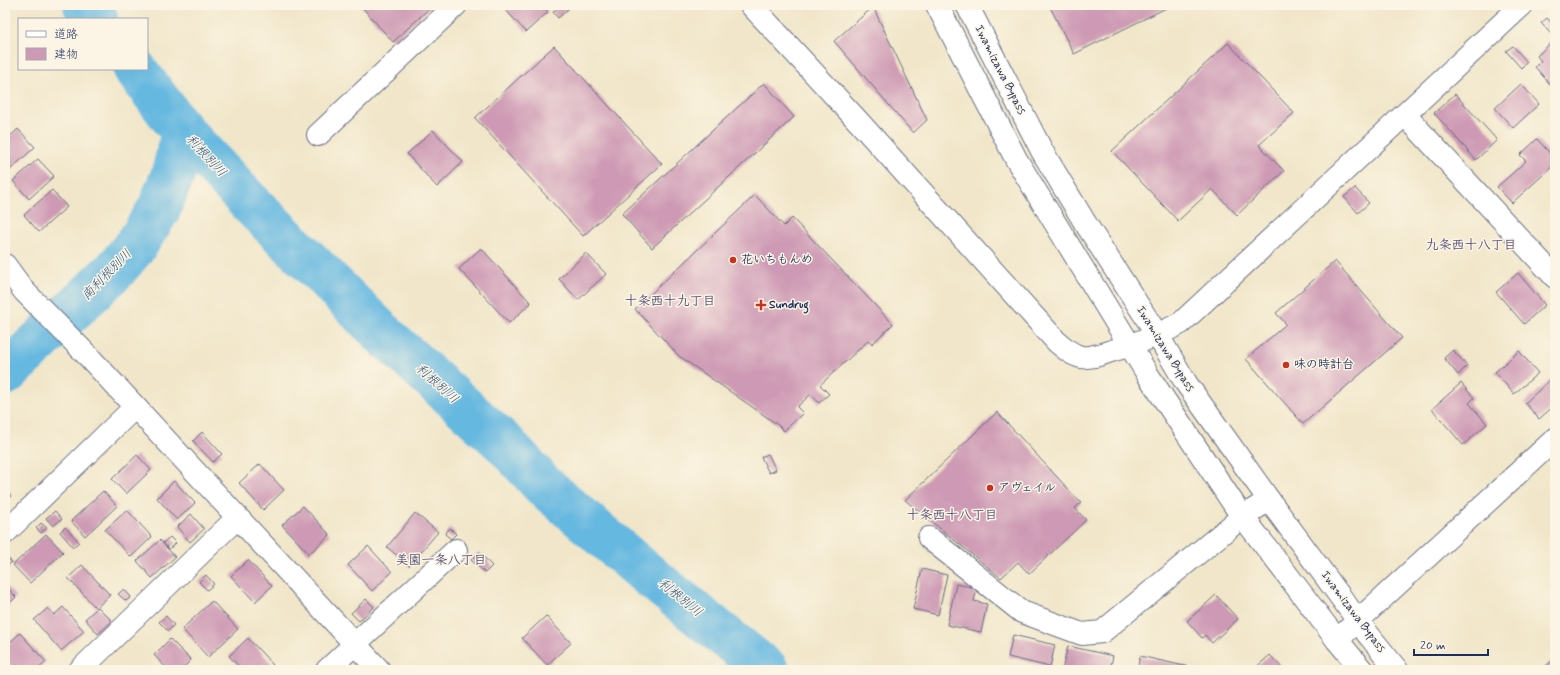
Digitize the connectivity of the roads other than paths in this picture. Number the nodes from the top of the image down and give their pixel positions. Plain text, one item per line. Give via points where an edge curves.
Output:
1 (456, 5) edge
2 (751, 5) edge
3 (937, 5) edge
4 (967, 5) edge
5 (1522, 5) edge
6 (1405, 115) junction
7 (318, 136) dead end
8 (5, 265) edge
9 (1555, 276) edge
10 (1158, 336) junction
11 (1130, 346) junction
12 (135, 407) junction
13 (1555, 439) edge
14 (1269, 500) junction
15 (1242, 517) junction
16 (237, 518) junction
17 (5, 533) edge
18 (929, 538) dead end
19 (456, 550) dead end
20 (1358, 621) junction
21 (1337, 640) junction
22 (355, 644) junction
23 (80, 670) edge
24 (327, 670) edge
25 (379, 670) edge
26 (1362, 670) edge
27 (1397, 670) edge

1 - 7 main road
2 - 11 main road via 1067,351 1080,357 1094,356
3 - 11 main road via 1016,159
4 - 10 main road, Iwamizawa Bypass via 1042,151
5 - 6 main road
6 - 9 main road
6 - 10 main road via 1181,323
8 - 12 main road via 24,291
10 - 11 main road
10 - 14 main road, Iwamizawa Bypass via 1186,383
11 - 15 main road
12 - 16 main road
12 - 17 main road
13 - 20 main road
14 - 15 main road
14 - 20 main road, Iwamizawa Bypass
15 - 18 main road via 1102,632 1082,634 1022,612
15 - 21 main road
16 - 22 main road
16 - 23 main road
19 - 22 main road
20 - 21 main road
20 - 27 main road, Iwamizawa Bypass
21 - 26 main road
22 - 24 main road
22 - 25 main road

